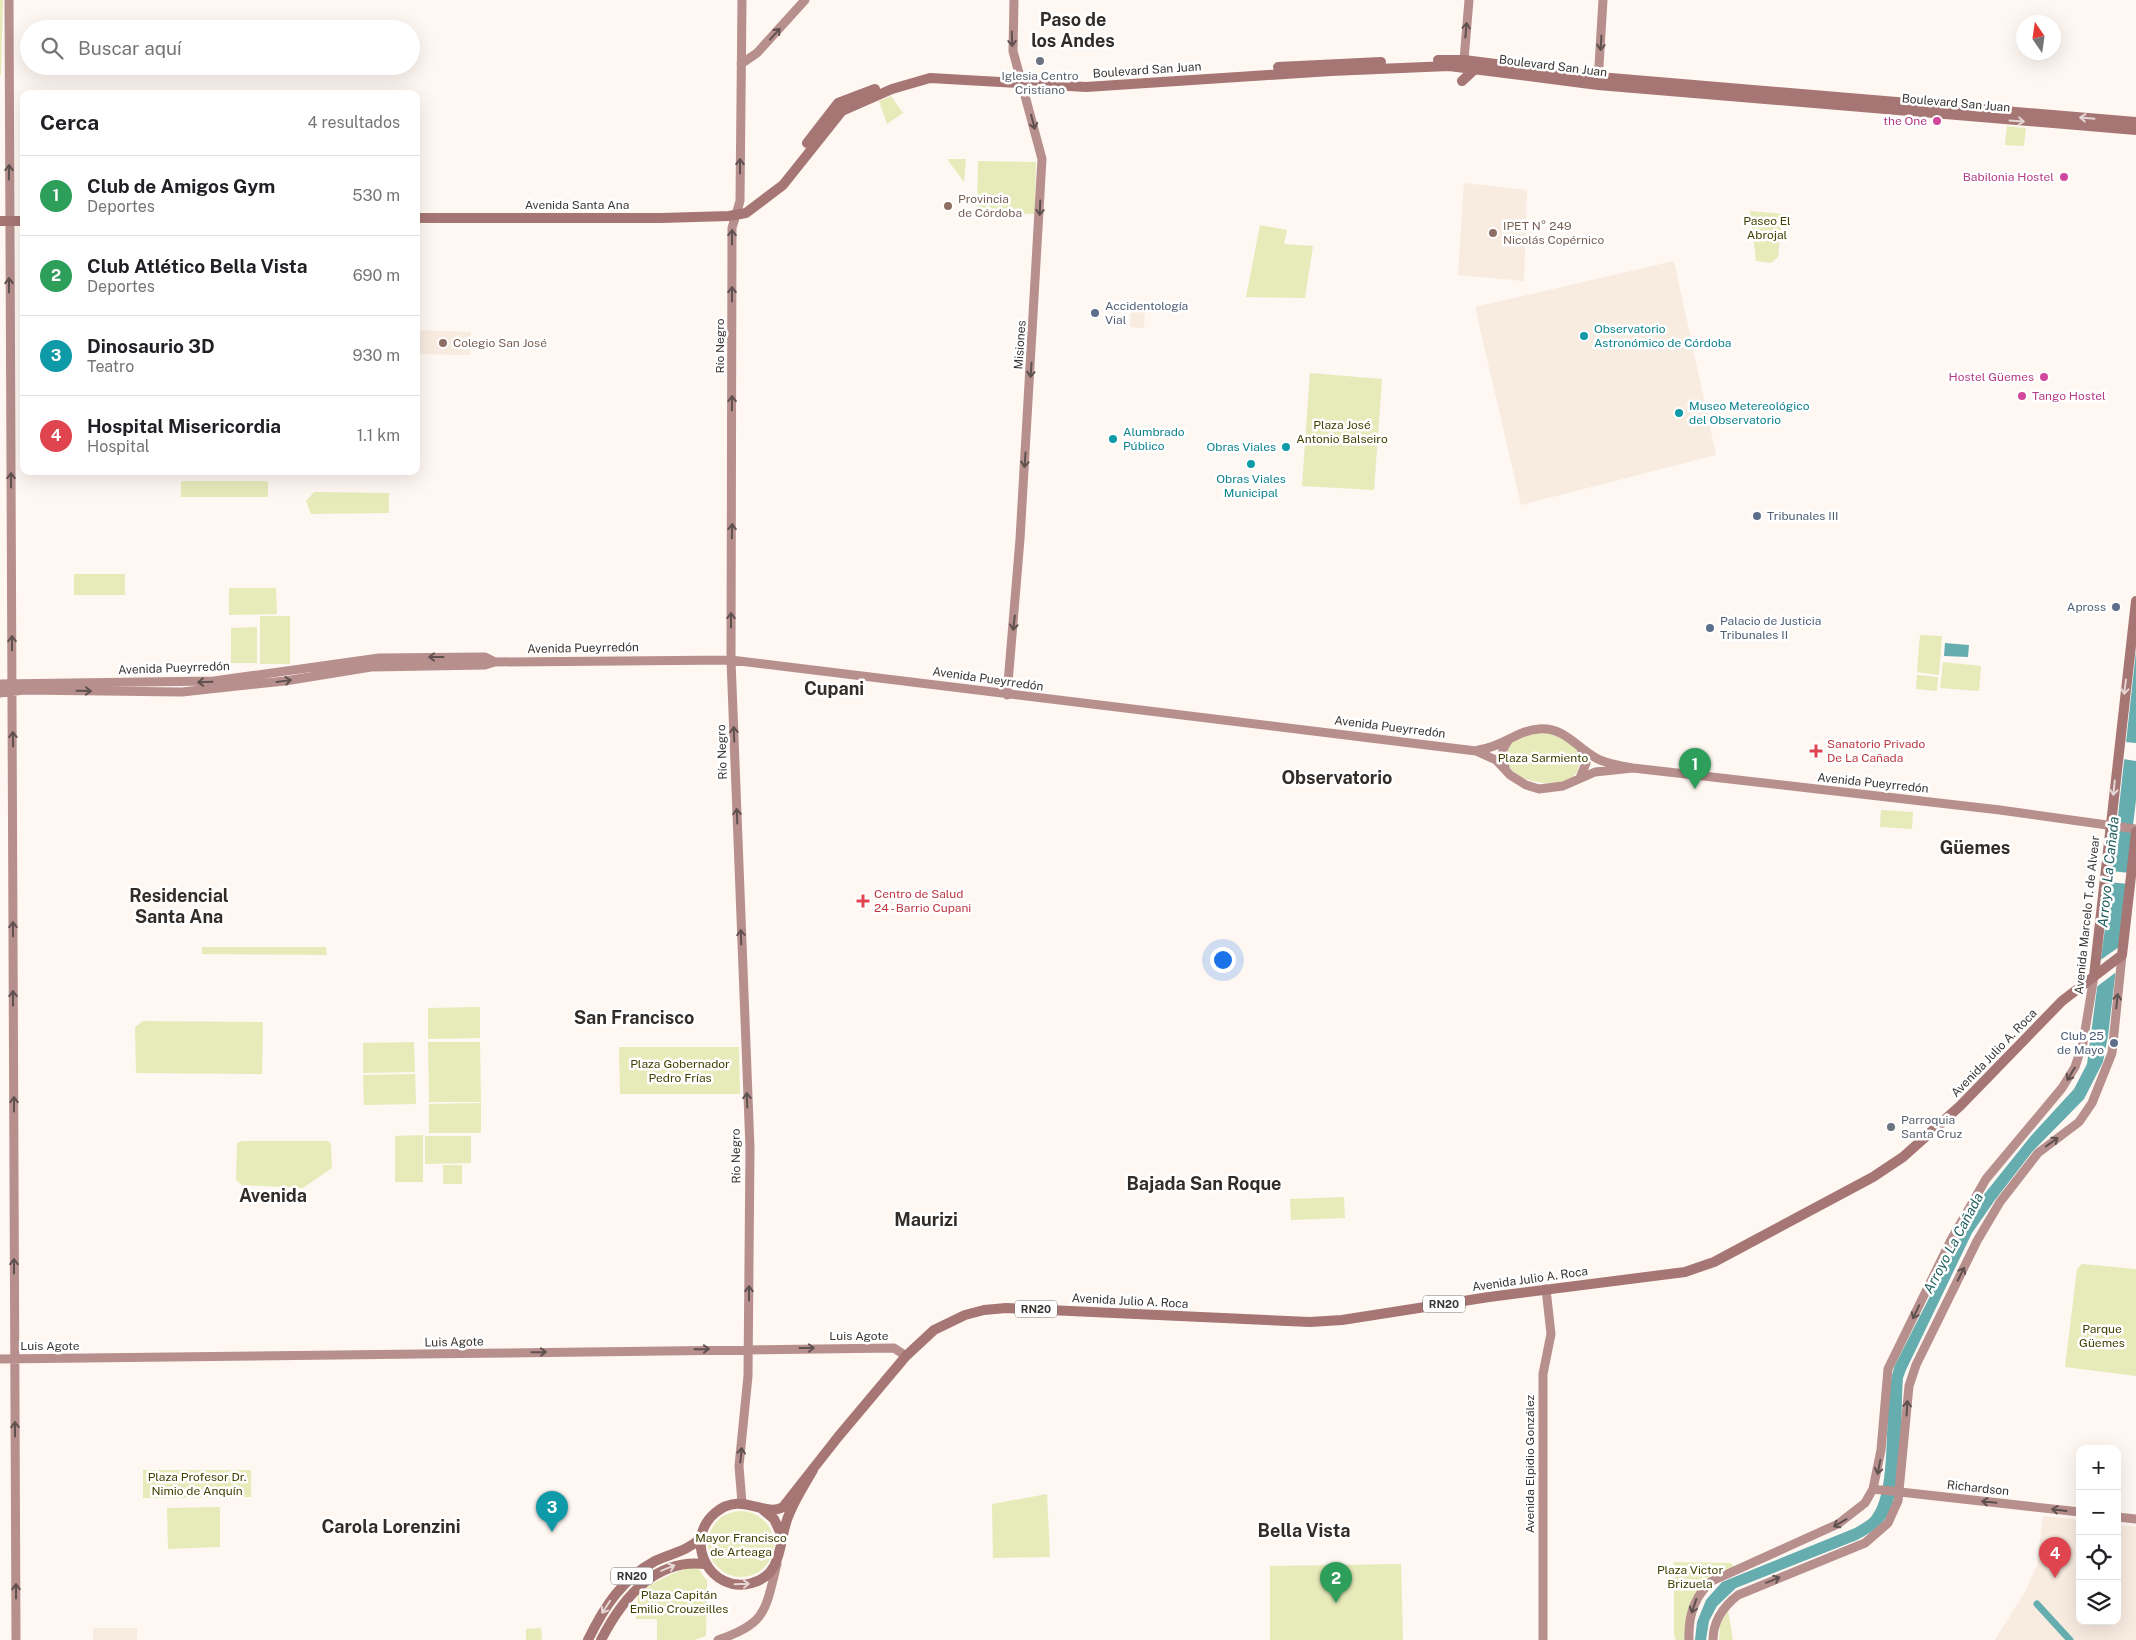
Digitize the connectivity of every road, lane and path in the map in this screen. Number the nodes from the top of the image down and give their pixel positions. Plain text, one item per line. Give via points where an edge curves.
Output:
1 (9, 0) edge
2 (742, 0) edge
3 (806, 0) edge
4 (1014, 0) edge
5 (1468, 0) edge
6 (1603, 0) edge
7 (1464, 60) junction
8 (741, 64) junction
9 (1475, 69) junction
10 (1021, 81) junction
11 (1462, 81) dead end
12 (1598, 81) junction
13 (2136, 122) edge
14 (2136, 130) edge
15 (737, 215) junction
16 (420, 218) edge
17 (4, 221) edge
18 (20, 221) edge
19 (2136, 601) edge
20 (731, 660) junction
21 (0, 684) edge
22 (12, 687) junction
23 (0, 693) edge
24 (1007, 695) junction
25 (1508, 741) junction
26 (1581, 748) junction
27 (1476, 751) junction
28 (1505, 768) junction
29 (1633, 768) junction
30 (1580, 778) junction
31 (2113, 827) junction
32 (2135, 830) edge
33 (2122, 955) junction
34 (2094, 976) junction
35 (1546, 1289) junction
36 (748, 1349) junction
37 (906, 1356) junction
38 (0, 1359) edge
39 (15, 1359) junction
40 (813, 1470) junction
41 (1877, 1489) junction
42 (1897, 1491) junction
43 (742, 1503) junction
44 (757, 1506) junction
45 (2076, 1512) edge
46 (2121, 1517) edge
47 (2136, 1519) edge
48 (782, 1536) junction
49 (700, 1539) junction
50 (778, 1561) junction
51 (705, 1564) junction
52 (16, 1640) edge
53 (588, 1640) edge
54 (601, 1640) edge
55 (718, 1640) edge
56 (1543, 1640) edge
57 (1689, 1640) edge
58 (1713, 1640) edge

17 -> 1 main road
2 - 8 main road, Río Negro
8 -> 3 main road via 757,53
4 -> 10 main road, Misiones via 1012,43
7 -> 5 main road
6 -> 12 main road
7 - 10 main road, Boulevard San Juan via 1331,63 1095,80
7 - 12 main road, Boulevard San Juan
15 -> 8 main road, Río Negro via 740,201
9 - 10 main road, Boulevard San Juan via 1449,66 1388,68 1086,87
9 - 11 main road
9 - 12 main road, Boulevard San Juan
10 - 15 main road, Boulevard San Juan via 930,78 853,105 838,115 779,190 750,211
10 -> 24 main road, Misiones via 1042,159 1020,539
13 -> 12 main road, Boulevard San Juan
12 -> 14 main road, Boulevard San Juan
15 - 16 main road, Avenida Santa Ana
20 -> 15 main road, Río Negro via 732,228
17 - 18 main road
22 -> 17 main road
19 -> 31 main road, Avenida Marcelo T. de Alvear
20 - 22 main road, Avenida Pueyrredón via 495,662 485,665 371,667 285,681 190,691
20 - 24 main road, Avenida Pueyrredón
36 -> 20 main road, Río Negro via 750,1148
21 - 22 main road, Avenida Pueyrredón
22 - 23 main road, Avenida Pueyrredón
39 -> 22 main road
24 - 27 main road, Avenida Pueyrredón
25 - 26 main road, Avenida Pueyrredón via 1524,732 1547,728 1562,733
25 - 27 main road, Avenida Pueyrredón
25 - 28 main road via 1502,754
26 - 29 main road, Avenida Pueyrredón via 1604,762
26 - 30 main road via 1586,763
27 - 28 main road, Avenida Pueyrredón
28 - 30 main road, Avenida Pueyrredón via 1515,778 1539,789 1563,786
29 - 30 main road, Avenida Pueyrredón via 1604,770
29 - 31 main road, Avenida Pueyrredón via 2000,810
31 - 32 main road, Avenida Pueyrredón
31 - 34 main road, Avenida Marcelo T. de Alvear
32 - 33 main road
33 - 34 main road, Avenida Julio A. Roca / RN20
42 -> 33 main road via 1909,1386 1916,1365 1977,1241 2000,1202 2038,1153 2080,1122 2092,1103 2112,1053
34 - 35 main road, Avenida Julio A. Roca / RN20 via 2062,1001 1927,1137 1873,1176 1704,1267
34 -> 41 main road, Avenida Marcelo T. de Alvear via 2083,1043 2075,1067 2062,1088 1980,1188 1888,1369
35 - 37 main road, Avenida Julio A. Roca / RN20 via 1310,1322 996,1308 945,1323
35 - 56 main road, Avenida Elpidio González via 1552,1332 1543,1374
36 -> 37 main road, Luis Agote via 894,1348
39 -> 36 main road, Luis Agote via 307,1358
43 -> 36 main road, Río Negro via 739,1466
37 - 40 main road, Avenida Julio A. Roca / RN20
38 - 39 main road, Luis Agote
52 -> 39 main road
40 - 44 main road, Avenida Julio A. Roca / RN20 via 783,1507 773,1510
40 - 48 main road, Avenida Julio A. Roca / RN20 via 789,1513
41 - 42 main road, Richardson
41 -> 57 main road, Avenida Marcelo T. de Alvear via 1865,1504 1838,1524 1712,1581 1698,1594 1694,1604
45 -> 42 main road, Richardson
58 -> 42 main road via 1716,1622 1724,1607 1738,1595 1865,1543 1880,1531 1893,1516
43 - 44 main road, Avenida Julio A. Roca / RN20
43 - 49 main road, Avenida Julio A. Roca / RN20 via 714,1513
44 - 48 main road, Avenida Julio A. Roca / RN20 via 774,1519
46 - 47 main road
48 - 50 main road, Avenida Julio A. Roca / RN20
49 - 51 main road
49 -> 53 main road, RN20 via 683,1552 647,1566 624,1583 606,1605
51 -> 50 main road via 717,1577 742,1584 760,1580
50 - 55 main road, Avenida Julio A. Roca via 761,1616 745,1630
54 -> 51 main road, RN20 via 620,1605 641,1585 669,1567 686,1563

